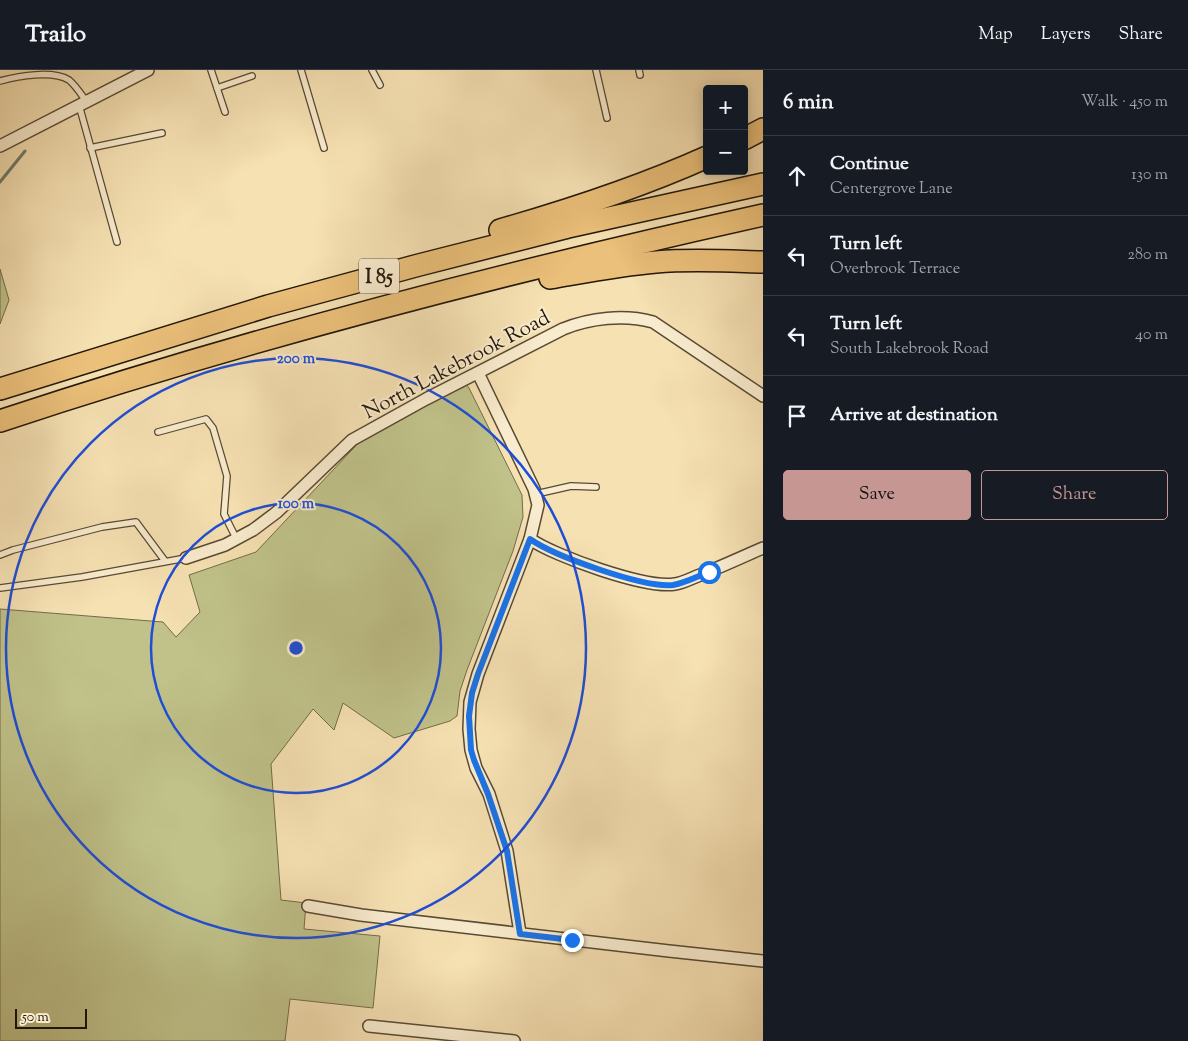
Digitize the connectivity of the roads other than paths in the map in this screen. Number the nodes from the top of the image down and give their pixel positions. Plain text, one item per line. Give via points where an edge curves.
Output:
1 (148, 70) edge
2 (212, 70) edge
3 (300, 70) edge
4 (372, 70) edge
5 (596, 70) edge
6 (252, 76) dead end
7 (0, 81) edge
8 (380, 86) dead end
9 (217, 88) junction
10 (83, 103) junction
11 (225, 112) dead end
12 (607, 118) dead end
13 (763, 129) edge
14 (162, 133) dead end
15 (748, 137) edge
16 (0, 146) edge
17 (90, 148) junction
18 (324, 148) dead end
19 (703, 158) edge
20 (763, 184) edge
21 (763, 215) edge
22 (117, 242) dead end
23 (763, 262) edge
24 (443, 290) junction
25 (268, 306) junction
26 (478, 373) junction
27 (0, 389) edge
28 (763, 396) edge
29 (0, 421) edge
30 (158, 432) dead end
31 (596, 487) dead end
32 (536, 494) junction
33 (530, 539) junction
34 (237, 540) junction
35 (763, 548) edge
36 (0, 555) edge
37 (186, 558) joint
38 (165, 561) junction
39 (0, 588) edge
40 (308, 906) dead end
41 (520, 934) junction
42 (763, 960) edge
43 (369, 1026) dead end
44 (514, 1041) edge

1 - 10 street
2 - 9 lane
3 - 18 lane
4 - 8 lane
5 - 12 lane
6 - 9 lane
7 - 10 lane via 46,72 58,74 68,78
9 - 11 lane
10 - 16 street
10 - 17 lane
13 - 15 highway
14 - 17 lane
17 - 22 lane
19 - 25 highway via 568,210 387,260
20 - 25 highway, I 85 via 568,227
21 - 24 highway, I 85
23 - 24 highway via 656,262 542,280
24 - 29 highway, I 85 via 189,362
25 - 27 highway, I 85
26 - 28 street, North Lakebrook Road via 574,325 636,318 653,322
26 - 32 street
26 - 34 street, North Lakebrook Road via 352,440 277,512
30 - 34 lane via 206,419 213,428 227,476 224,514
31 - 32 lane via 571,486
32 - 33 street via 537,513
33 - 35 street via 541,547 633,580 665,585 680,583
33 - 41 street via 478,674 469,716 471,750 507,851
34 - 37 street, North Lakebrook Road
36 - 38 lane via 102,527 136,522
37 - 38 lane
38 - 39 lane
40 - 41 street
41 - 42 street
43 - 44 street

